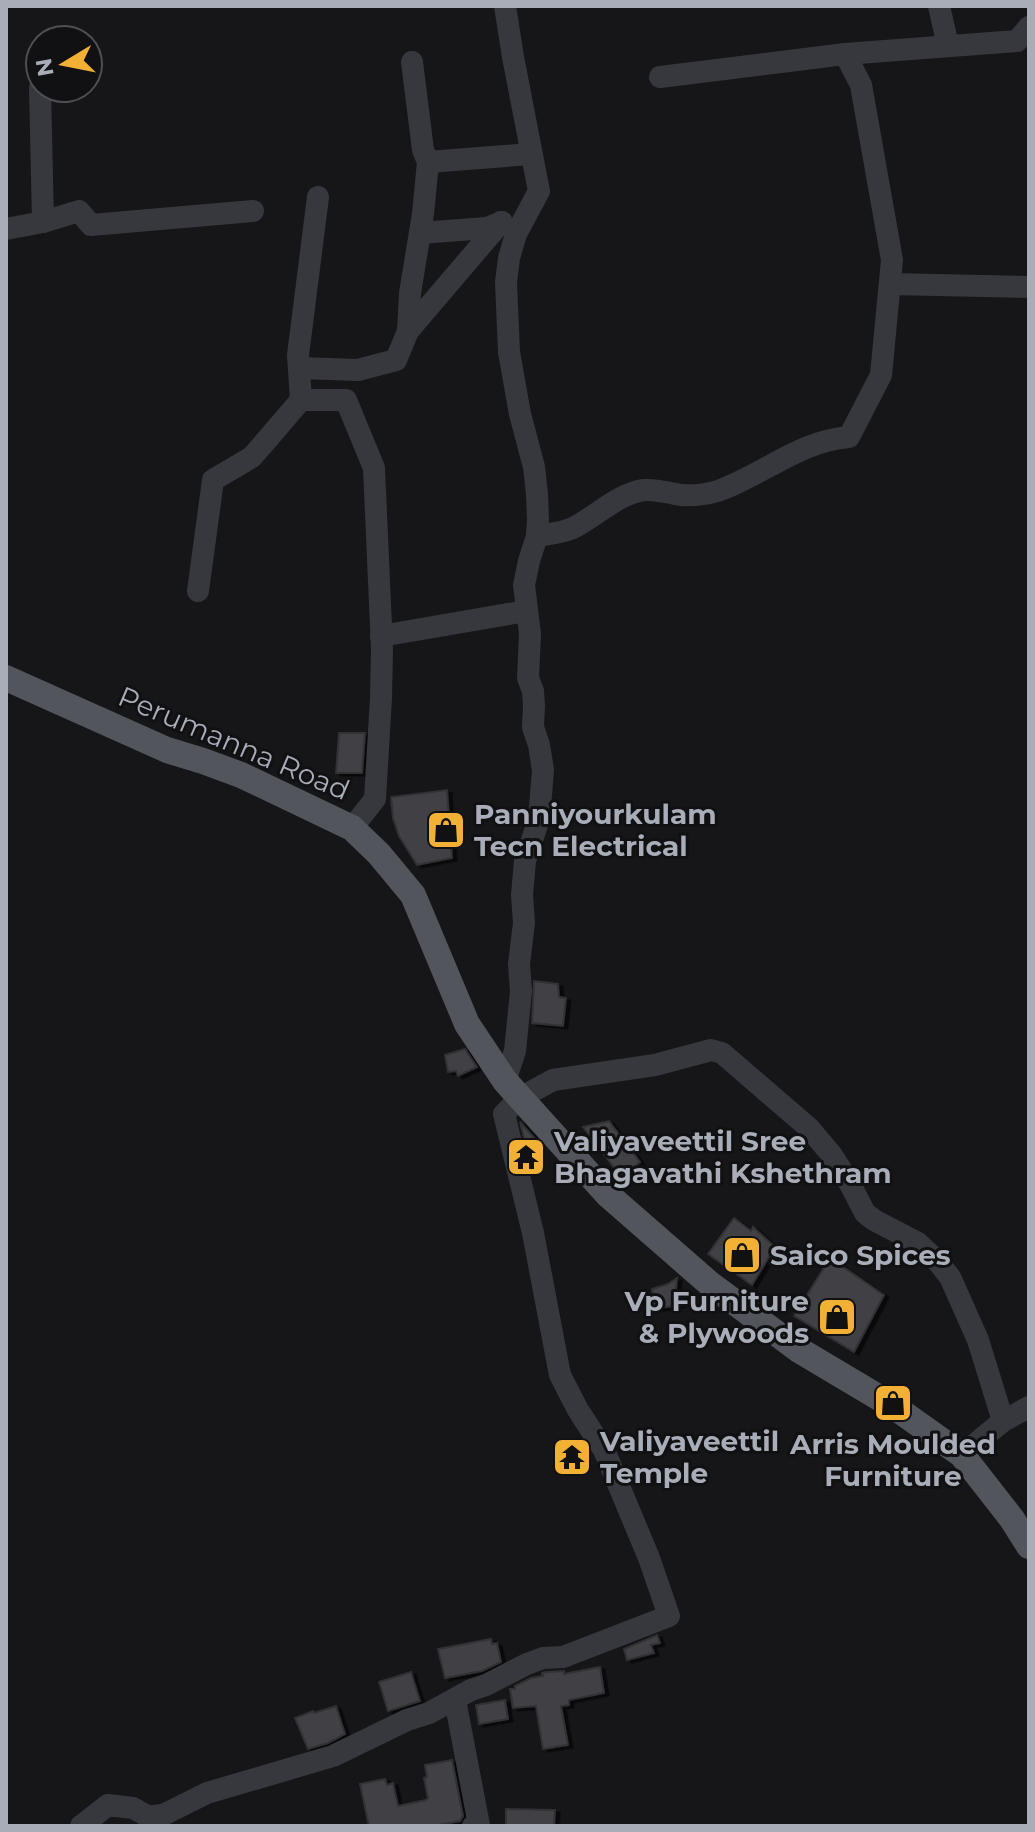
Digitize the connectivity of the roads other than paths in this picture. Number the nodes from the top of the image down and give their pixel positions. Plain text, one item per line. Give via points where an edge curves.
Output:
1 (505, 6) edge
2 (939, 6) edge
3 (1029, 27) edge
4 (948, 46) junction
5 (845, 54) junction
6 (412, 62) dead end
7 (660, 77) dead end
8 (40, 104) edge
9 (531, 154) junction
10 (428, 162) junction
11 (318, 197) dead end
12 (253, 211) dead end
13 (528, 212) junction
14 (43, 222) junction
15 (501, 222) junction
16 (6, 229) edge
17 (420, 233) junction
18 (890, 284) junction
19 (1029, 287) edge
20 (408, 331) junction
21 (299, 368) junction
22 (301, 400) junction
23 (537, 536) junction
24 (198, 591) dead end
25 (526, 611) junction
26 (381, 636) junction
27 (6, 678) edge
28 (352, 828) junction
29 (512, 1090) junction
30 (1029, 1407) edge
31 (1003, 1421) junction
32 (962, 1455) junction
33 (1029, 1546) edge
34 (455, 1700) junction
35 (81, 1826) edge
36 (473, 1826) edge

1 - 9 street
2 - 4 street
3 - 4 street via 1017,41
4 - 5 street
5 - 7 street
5 - 18 street via 861,85 892,260
6 - 10 street
8 - 14 street
9 - 10 street
9 - 13 street via 539,191
10 - 17 street
11 - 21 street
12 - 14 street via 91,225 79,211
13 - 15 street
13 - 23 street via 516,234 506,282 509,352 534,467
14 - 16 street
15 - 17 street via 487,228
15 - 20 street
17 - 20 street
18 - 19 street
18 - 23 street via 881,375 849,437 804,448 716,491 680,495 644,490 622,497 572,528
20 - 21 street via 396,360 358,370
21 - 22 street
22 - 24 street via 252,457 213,480
22 - 26 street via 346,400 374,468
23 - 25 street via 524,585
25 - 26 street
25 - 29 street via 528,678 543,790 525,861
26 - 28 street via 375,799
27 - 28 main road, Perumanna Road via 167,750 241,775
28 - 29 main road, Perumanna Road via 413,895 462,1014
29 - 31 street via 711,1050 722,1053 809,1128 831,1154 865,1213 918,1243 950,1277 978,1340
29 - 32 main road, Perumanna Road via 608,1195 710,1284 799,1350
29 - 34 street via 504,1114 560,1375 604,1450 669,1616 563,1657 527,1664
30 - 31 street
31 - 32 street
32 - 33 main road, Perumanna Road
34 - 35 street via 333,1756 207,1793 165,1814 149,1817 133,1808 108,1805
34 - 36 street via 479,1825

